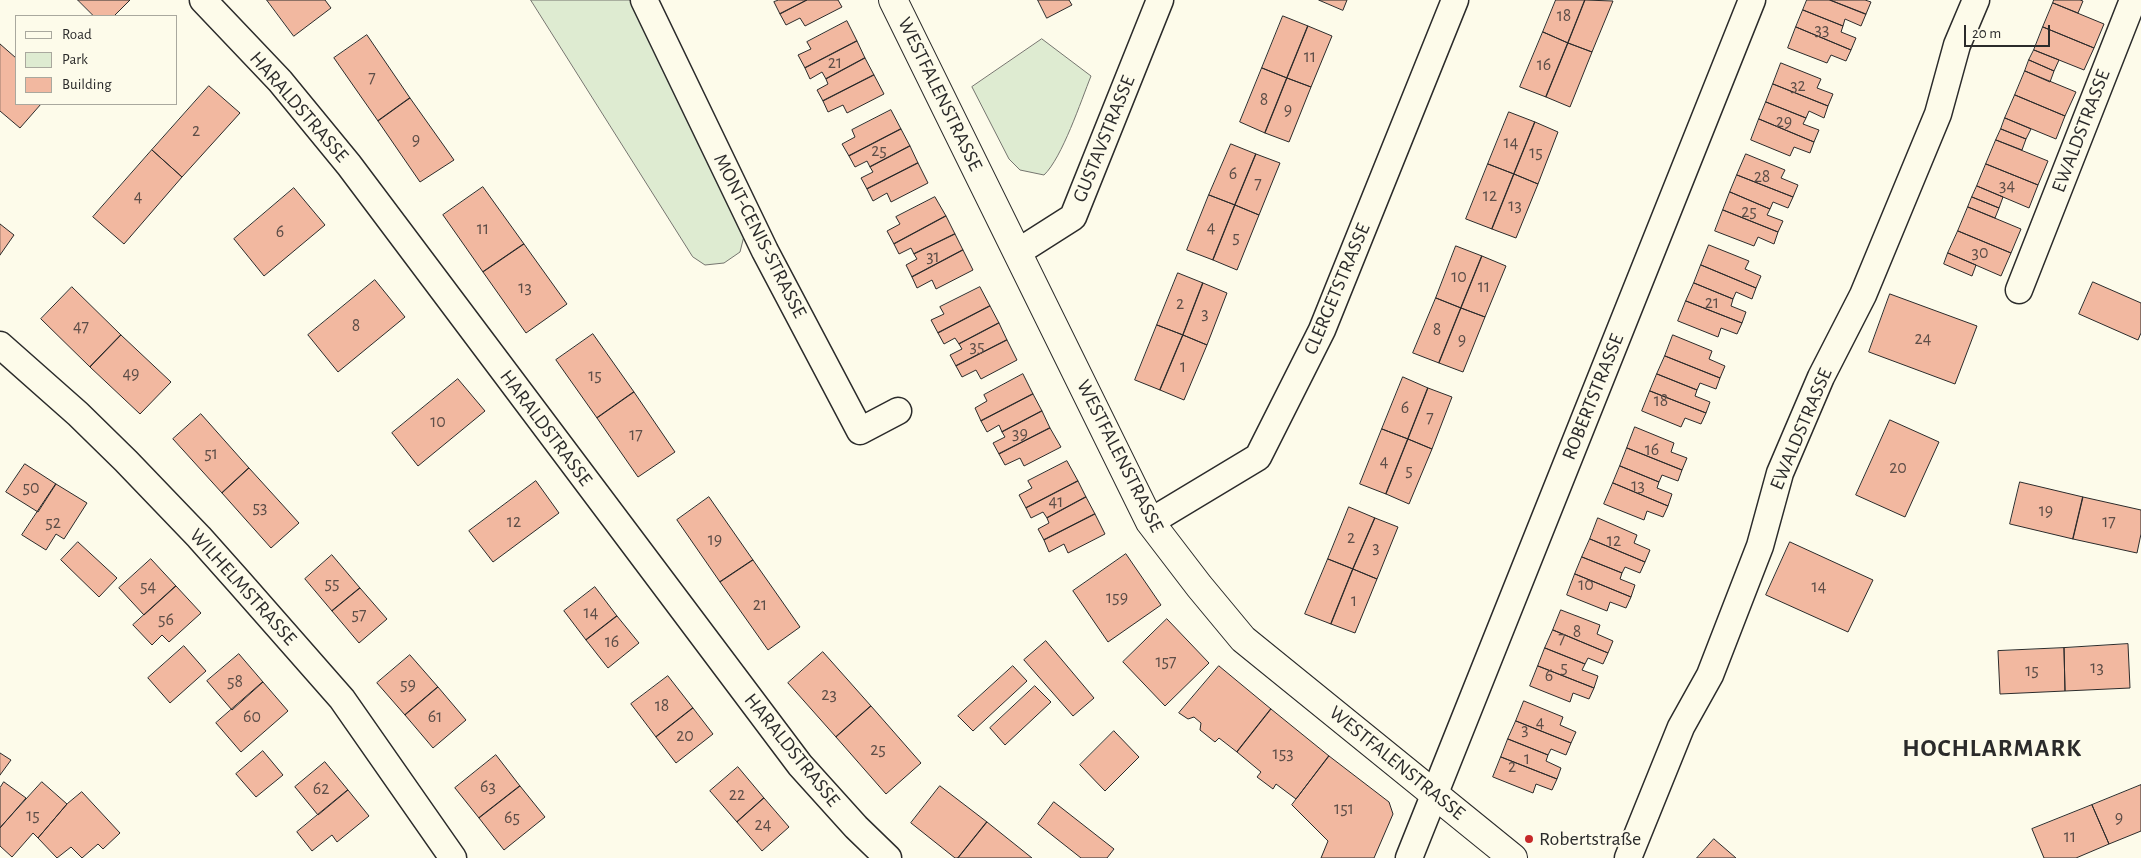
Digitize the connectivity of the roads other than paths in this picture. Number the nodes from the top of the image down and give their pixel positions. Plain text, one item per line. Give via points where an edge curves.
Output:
1 (203, 0) edge
2 (644, 0) edge
3 (894, 0) edge
4 (1160, 0) edge
5 (1455, 0) edge
6 (1752, 0) edge
7 (1976, 0) edge
8 (2133, 0) edge
9 (1018, 252) junction
10 (2019, 290) dead end
11 (0, 345) edge
12 (898, 411) dead end
13 (1150, 522) junction
14 (1434, 793) junction
15 (453, 858) edge
16 (888, 858) edge
17 (1409, 858) edge
18 (1513, 858) edge
19 (1628, 858) edge

1 - 16 street, HARALDSTRASSE via 280,81 349,165 794,757
2 - 12 street, MONT-CENIS-STRASSE via 765,251 860,431
3 - 9 street, WESTFALENSTRASSE
4 - 9 street, GUSTAVSTRASSE via 1074,216
5 - 13 street, CLERGETSTRASSE via 1322,330 1258,456
6 - 14 street, ROBERTSTRASSE
7 - 19 street, EWALDSTRASSE via 1958,44 1938,114 1867,286 1821,377 1780,473 1760,546 1710,675 1681,727
8 - 10 street, EWALDSTRASSE
9 - 13 street, WESTFALENSTRASSE
11 - 15 street, WILHELMSTRASSE via 126,461 342,699
13 - 14 street, WESTFALENSTRASSE via 1243,639
14 - 17 street, ROBERTSTRASSE
14 - 18 street, WESTFALENSTRASSE

